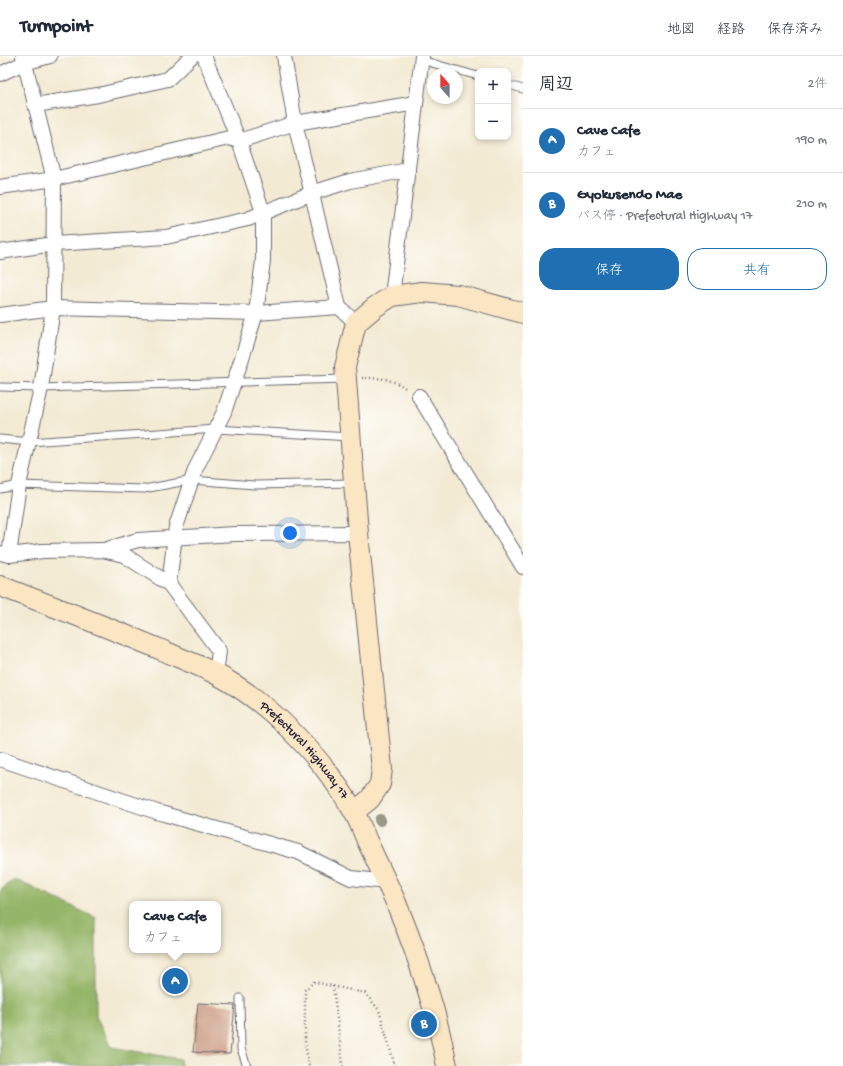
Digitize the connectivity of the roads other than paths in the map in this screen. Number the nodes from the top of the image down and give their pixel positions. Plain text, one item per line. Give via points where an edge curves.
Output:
1 (50, 56) edge
2 (192, 56) edge
3 (204, 56) edge
4 (284, 56) edge
5 (422, 58) edge
6 (23, 60) edge
7 (0, 74) edge
8 (475, 75) edge
9 (511, 86) edge
10 (523, 89) edge
11 (416, 103) junction
12 (35, 105) junction
13 (295, 123) junction
14 (240, 141) junction
15 (408, 170) junction
16 (54, 179) junction
17 (0, 187) edge
18 (312, 193) junction
19 (263, 212) junction
20 (54, 244) junction
21 (0, 252) edge
22 (392, 296) junction
23 (339, 307) junction
24 (53, 308) junction
25 (256, 313) junction
26 (523, 313) edge
27 (0, 315) edge
28 (356, 323) junction
29 (345, 379) junction
30 (235, 381) junction
31 (0, 387) edge
32 (41, 388) junction
33 (419, 396) road end
34 (216, 430) junction
35 (350, 437) junction
36 (0, 439) edge
37 (29, 442) junction
38 (192, 480) junction
39 (354, 483) junction
40 (19, 485) junction
41 (0, 489) edge
42 (358, 533) junction
43 (174, 538) junction
44 (102, 550) junction
45 (4, 554) edge
46 (523, 567) edge
47 (169, 584) junction
48 (0, 586) edge
49 (216, 674) junction
50 (0, 759) edge
51 (354, 812) junction
52 (387, 882) junction
53 (240, 998) dead end
54 (247, 1066) edge
55 (447, 1066) edge

1 - 6 street
2 - 12 street via 168,79 98,95
3 - 14 street
4 - 13 street
5 - 8 lane
5 - 11 street
6 - 7 street
6 - 12 street
9 - 10 lane
11 - 13 street
11 - 15 street
12 - 16 street
13 - 14 street
13 - 18 street
14 - 16 street via 229,138
14 - 19 street
15 - 18 street via 350,181
15 - 22 street
16 - 17 street
16 - 20 street
18 - 19 street
18 - 23 street
19 - 20 street via 248,219 166,237
19 - 25 street via 263,261
20 - 21 street
20 - 24 street
22 - 26 main road via 422,292 458,295
22 - 28 main road
23 - 25 street
23 - 28 street
24 - 25 street
24 - 27 street
24 - 32 street
25 - 30 street
28 - 29 main road via 345,367
29 - 30 lane
29 - 35 main road
30 - 32 lane
30 - 34 street
31 - 32 lane
32 - 37 street
33 - 46 street
34 - 35 lane
34 - 37 lane
34 - 38 street
35 - 39 main road
36 - 37 lane
37 - 40 street
38 - 39 lane via 254,485
38 - 40 lane via 144,490
38 - 43 street
39 - 42 main road
40 - 41 lane
40 - 45 street
42 - 43 street via 234,534
42 - 51 main road via 382,769 380,784 370,799
43 - 44 street via 138,540
43 - 47 street
44 - 45 street
44 - 47 street via 124,555
47 - 49 street via 220,651
48 - 49 main road, Prefectural Highway 17 via 109,627
49 - 51 main road, Prefectural Highway 17 via 276,716 304,744
50 - 52 street via 157,812 298,852 351,878
51 - 52 main road, Prefectural Highway 17
52 - 55 main road, Prefectural Highway 17 via 425,980 438,1022
53 - 54 lane via 241,1049

